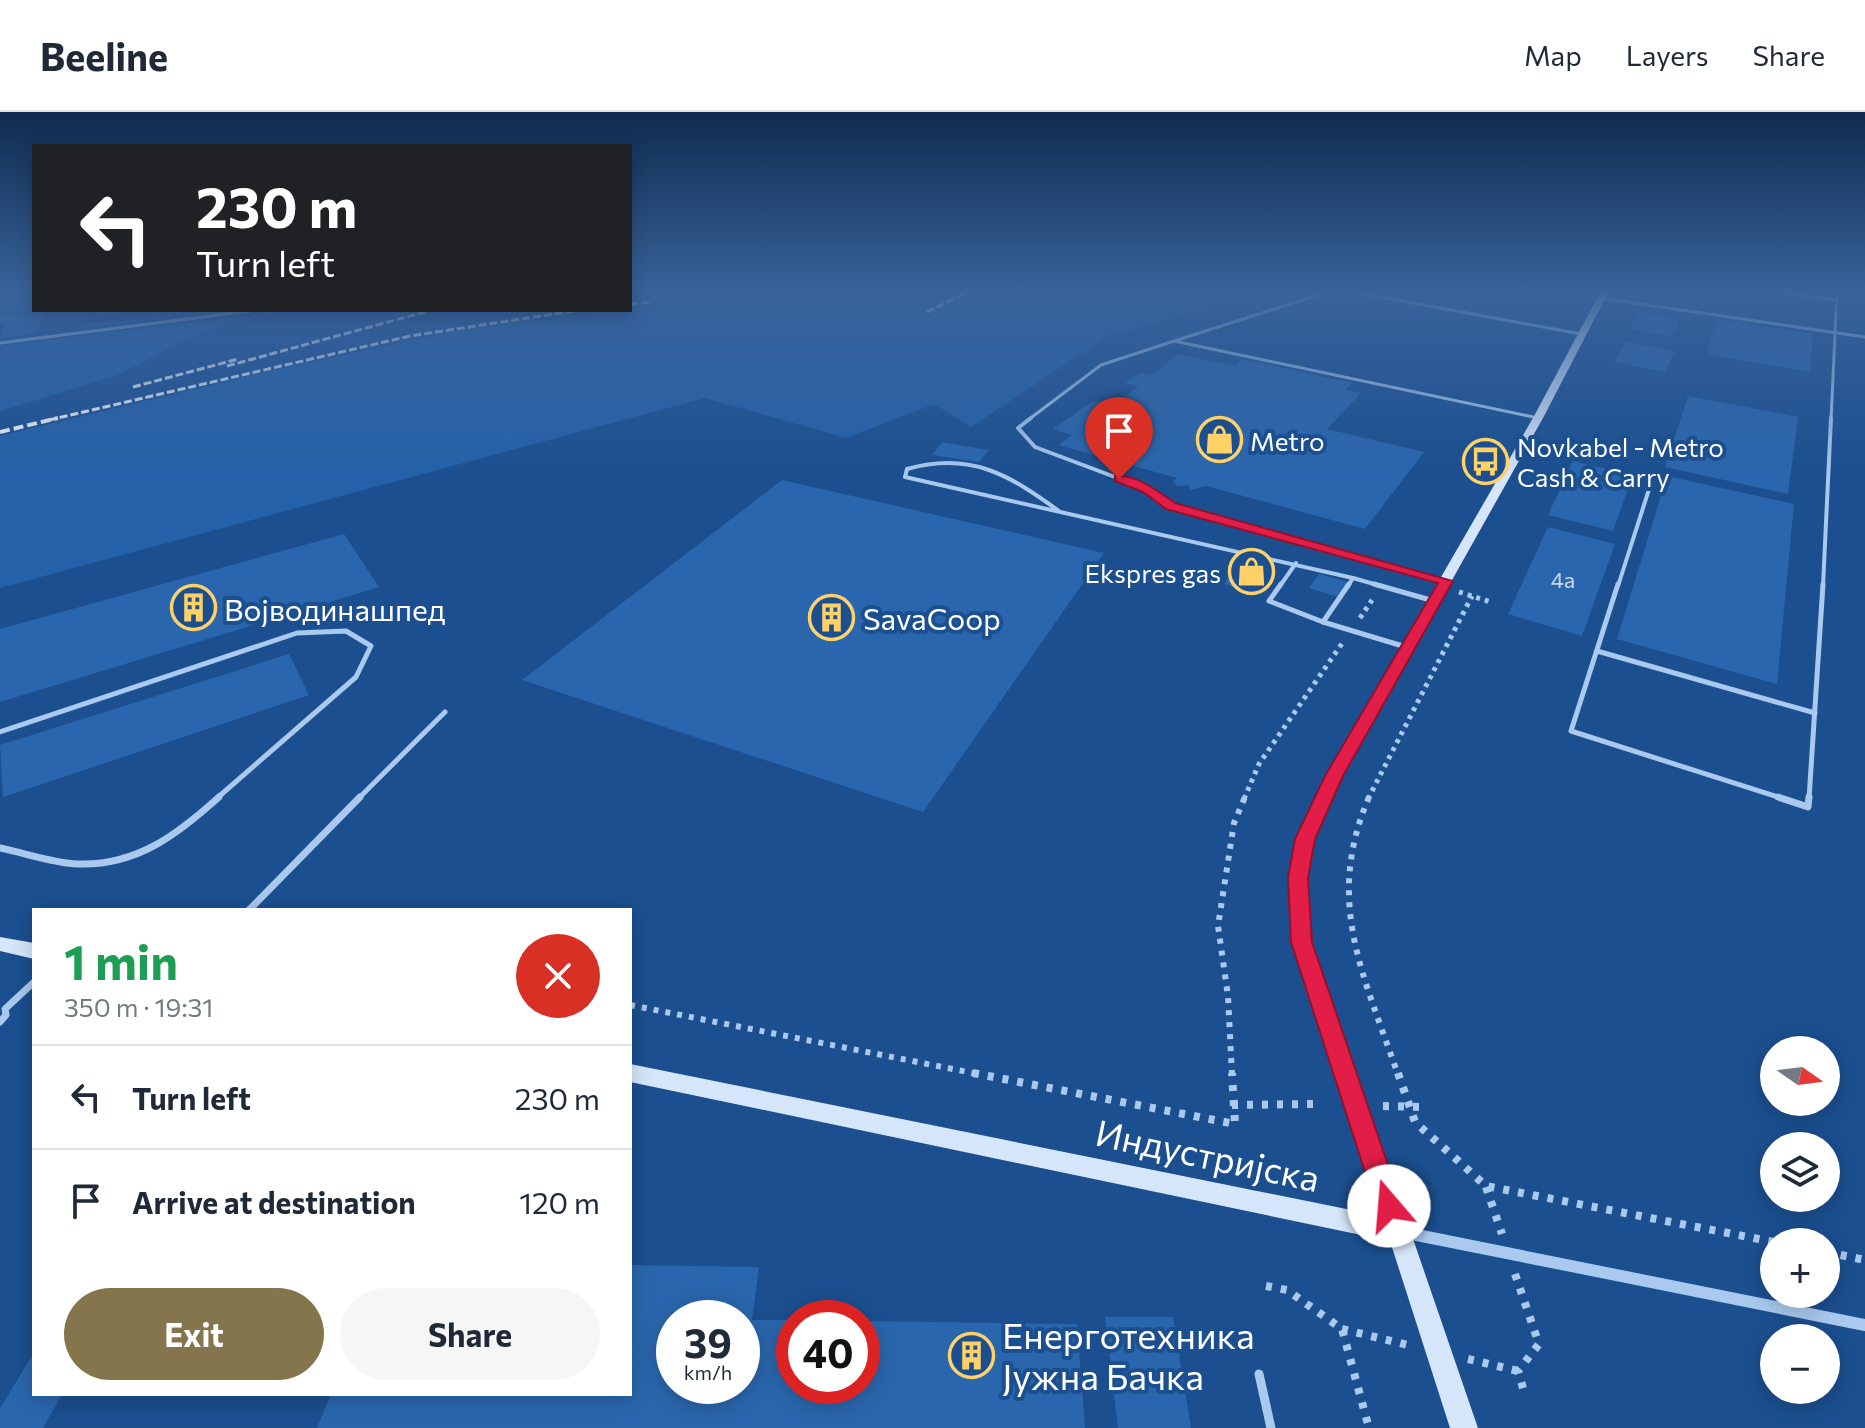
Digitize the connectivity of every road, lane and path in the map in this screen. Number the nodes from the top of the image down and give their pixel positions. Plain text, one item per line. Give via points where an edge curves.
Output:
1 (1139, 352) edge
2 (1228, 352) edge
3 (1572, 352) edge
4 (1834, 352) edge
5 (1538, 418) junction
6 (1652, 480) dead end
7 (1059, 511) junction
8 (1296, 563) junction
9 (1353, 578) junction
10 (1444, 584) junction
11 (1381, 586) junction
12 (1472, 596) junction
13 (1434, 601) junction
14 (1491, 602) dead end
15 (1323, 622) junction
16 (1351, 630) junction
17 (1408, 647) junction
18 (1597, 651) junction
19 (445, 712) dead end
20 (1815, 713) junction
21 (0, 732) edge
22 (0, 848) edge
23 (251, 908) edge
24 (0, 944) edge
25 (32, 951) edge
26 (32, 984) edge
27 (632, 1005) edge
28 (0, 1022) edge
29 (632, 1073) edge
30 (1313, 1104) dead end
31 (1232, 1105) junction
32 (1383, 1106) dead end
33 (1408, 1107) junction
34 (1424, 1107) dead end
35 (1397, 1231) junction
36 (1760, 1239) edge
37 (1840, 1255) edge
38 (1865, 1260) edge
39 (1266, 1286) dead end
40 (1865, 1325) edge
41 (1539, 1344) dead end
42 (1259, 1374) dead end
43 (1525, 1395) dead end
44 (1271, 1428) edge
45 (1369, 1428) edge
46 (1464, 1428) edge

1 - 10 lane via 1101,365 1018,428 1035,447 1147,489 1170,506
2 - 5 lane
3 - 5 street
4 - 20 lane
5 - 10 street
6 - 18 lane
7 - 7 lane via 966,491 905,477 907,469 923,463 970,465 1006,475
7 - 8 lane
8 - 9 lane
8 - 15 lane via 1269,601
9 - 11 lane
9 - 15 lane
10 - 12 path
10 - 13 street
11 - 13 lane
11 - 16 path
12 - 14 path
12 - 33 path via 1383,766 1350,852 1350,927
13 - 17 street
15 - 16 lane
16 - 17 lane
16 - 31 path via 1259,764 1234,823 1218,926 1228,996
17 - 35 street via 1334,776 1305,839 1298,878 1302,942
18 - 20 lane
18 - 20 lane via 1571,731 1808,807
19 - 23 lane
21 - 22 lane via 297,633 332,629 360,634 371,646 356,677 177,834 126,859 78,864
24 - 25 street
26 - 28 lane via 5,1009
27 - 31 path via 1235,1124
29 - 35 street, Индустријска
30 - 31 path
32 - 33 path
33 - 34 path
33 - 36 path via 1415,1122 1486,1186
35 - 40 street, Индустријска
35 - 46 street
37 - 38 path
39 - 45 path via 1287,1290 1342,1329
41 - 43 path via 1518,1371
42 - 44 lane

